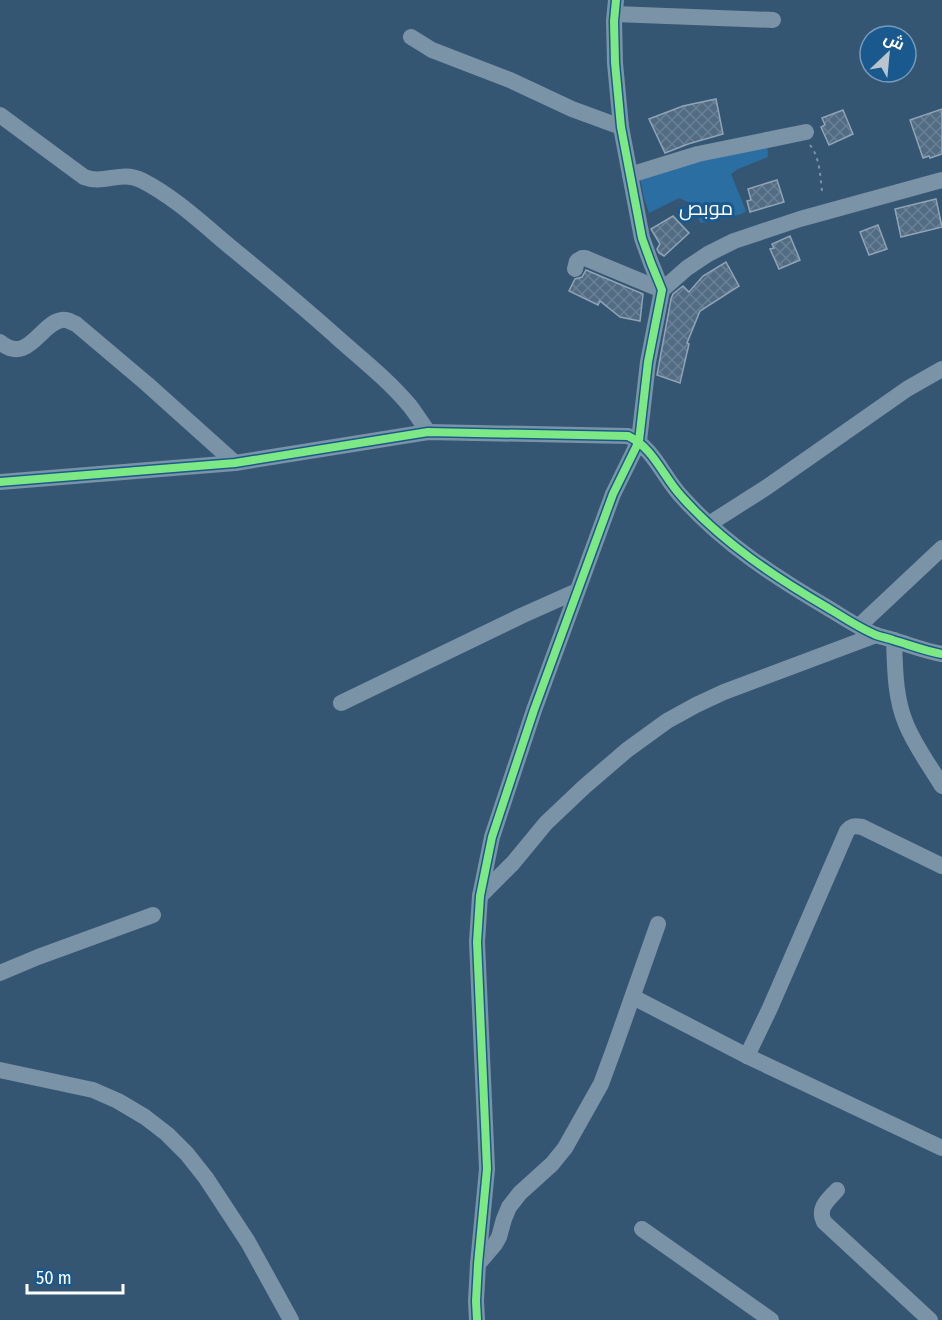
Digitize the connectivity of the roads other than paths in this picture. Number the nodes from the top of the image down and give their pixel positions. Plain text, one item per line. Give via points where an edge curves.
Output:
1 (615, 7) edge
2 (773, 20) dead end
3 (411, 37) dead end
4 (0, 115) edge
5 (621, 127) junction
6 (803, 133) road end
7 (630, 175) junction
8 (942, 180) edge
9 (575, 269) dead end
10 (662, 290) junction
11 (0, 342) edge
12 (942, 369) edge
13 (428, 432) junction
14 (639, 441) junction
15 (235, 463) junction
16 (0, 482) edge
17 (709, 524) junction
18 (942, 548) edge
19 (577, 591) junction
20 (859, 626) junction
21 (876, 635) junction
22 (894, 640) junction
23 (942, 654) edge
24 (341, 703) dead end
25 (942, 786) edge
26 (942, 866) edge
27 (480, 896) junction
28 (153, 915) dead end
29 (658, 924) dead end
30 (0, 973) edge
31 (633, 997) junction
32 (747, 1056) junction
33 (0, 1070) edge
34 (942, 1148) edge
35 (837, 1191) dead end
36 (642, 1229) dead end
37 (478, 1263) junction
38 (291, 1320) edge
39 (477, 1320) edge
40 (771, 1320) edge
41 (930, 1320) edge

1 - 2 street
1 - 5 street
3 - 5 street via 432,50
4 - 13 street via 84,177 99,181 119,176 138,178 181,206 392,386
5 - 7 street
6 - 7 street via 698,154
7 - 10 street via 642,238
8 - 10 street via 734,241 687,268
9 - 10 street via 577,261 585,258
10 - 14 street
11 - 15 street via 12,349 23,348 56,321 76,324
12 - 17 street
13 - 14 street via 628,436
13 - 15 street
14 - 17 street via 681,497
14 - 19 street via 613,494
15 - 16 street
17 - 20 street via 751,559
18 - 20 street
19 - 24 street
19 - 27 street via 492,837
20 - 21 street
21 - 22 street
21 - 27 street via 724,692 667,721 584,787
22 - 23 street
22 - 25 street via 901,709
26 - 32 street via 862,827 850,827
27 - 37 street via 477,942 487,1169
28 - 30 street
29 - 31 street
31 - 32 street
31 - 37 street via 601,1084 565,1148 509,1207 495,1244
32 - 34 street
33 - 38 street via 93,1090 145,1117 167,1134 206,1178 248,1242
35 - 41 street via 822,1209 824,1222
36 - 40 street
37 - 39 street

